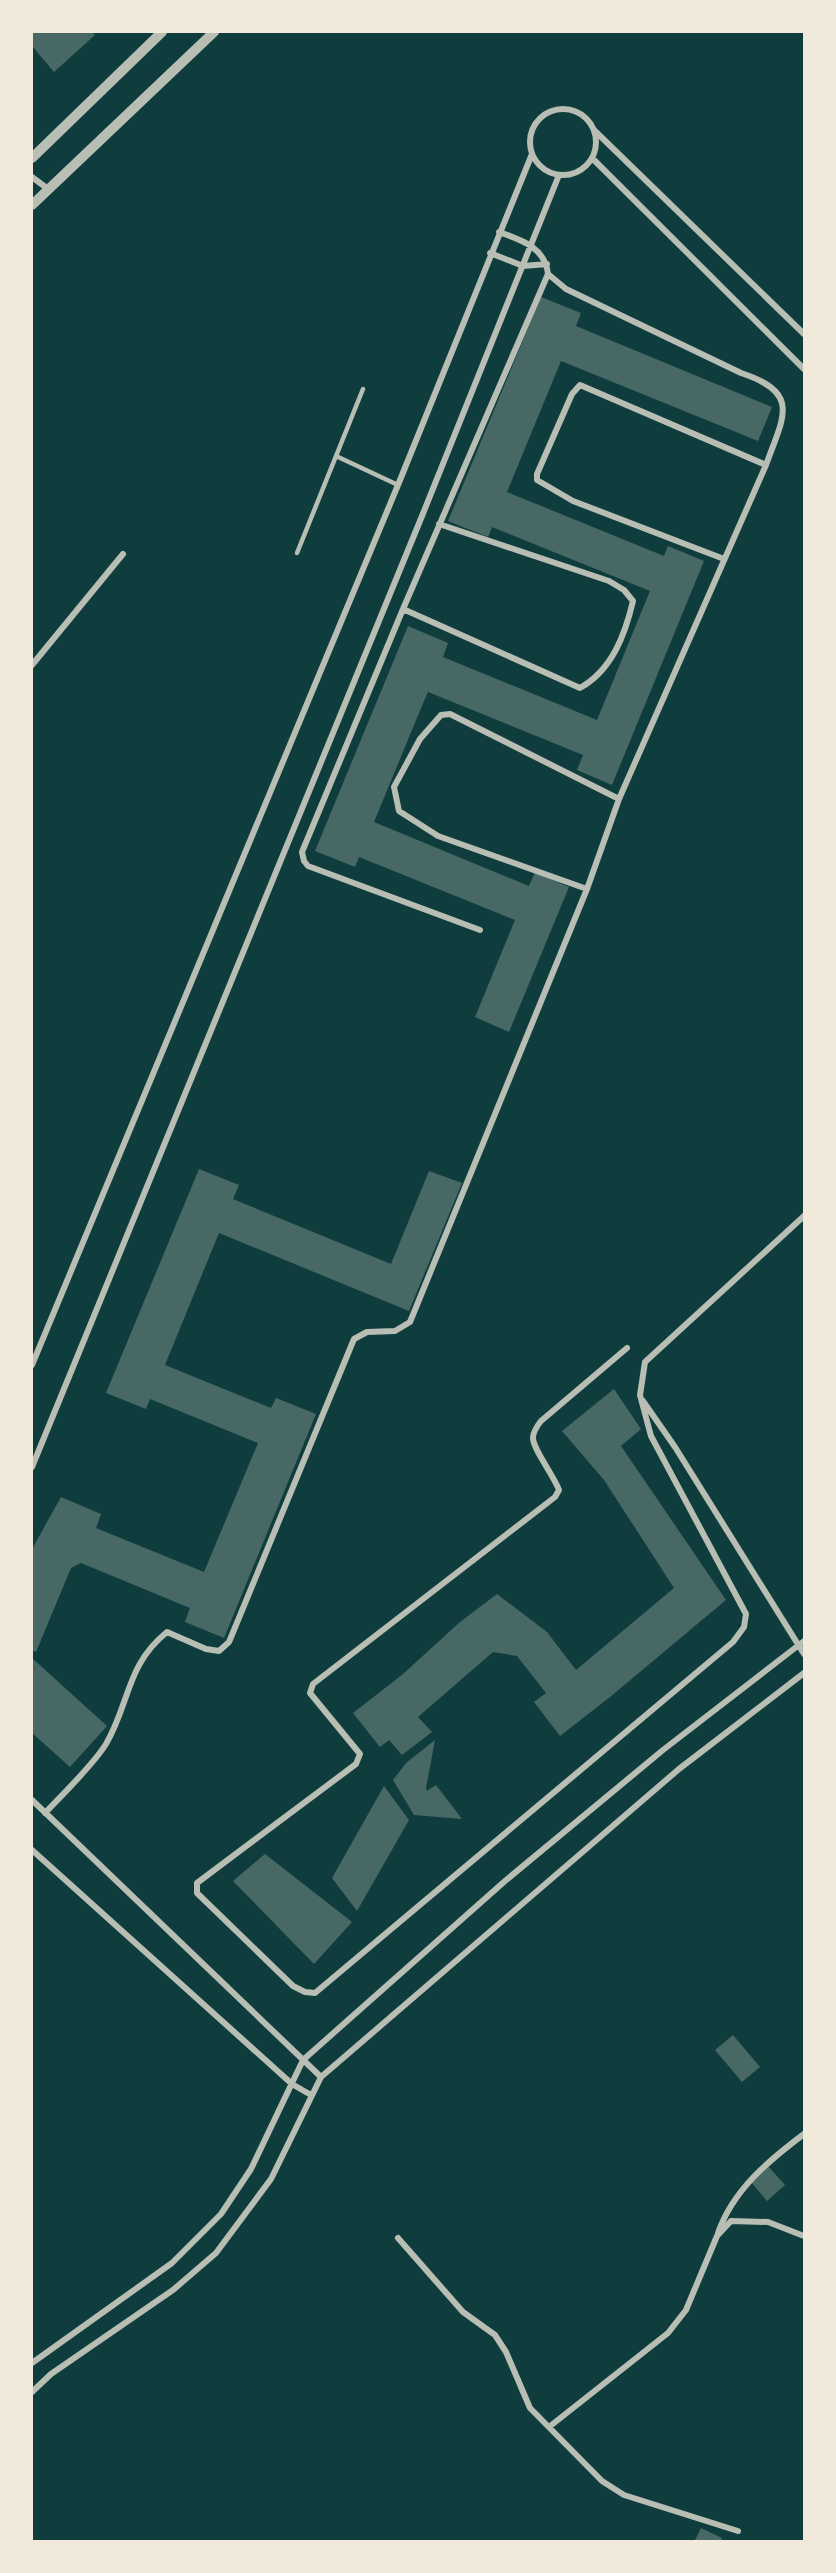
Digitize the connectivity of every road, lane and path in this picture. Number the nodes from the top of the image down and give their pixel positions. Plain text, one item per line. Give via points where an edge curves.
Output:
1 (162, 32) edge
2 (214, 32) edge
3 (595, 131) junction
4 (532, 154) junction
5 (32, 158) edge
6 (593, 159) junction
7 (559, 175) junction
8 (32, 177) edge
9 (48, 189) junction
10 (32, 205) edge
11 (499, 232) junction
12 (531, 244) junction
13 (490, 253) junction
14 (547, 264) junction
15 (524, 266) junction
16 (548, 274) junction
17 (804, 334) edge
18 (804, 369) edge
19 (363, 389) dead end
20 (336, 456) junction
21 (766, 465) junction
22 (398, 485) junction
23 (439, 525) junction
24 (297, 553) dead end
25 (123, 554) dead end
26 (724, 559) junction
27 (403, 609) junction
28 (32, 665) edge
29 (619, 799) junction
30 (587, 889) junction
31 (480, 930) dead end
32 (804, 1216) edge
33 (627, 1348) dead end
34 (32, 1365) edge
35 (639, 1395) junction
36 (32, 1467) edge
37 (802, 1644) edge
38 (804, 1654) edge
39 (804, 1673) edge
40 (32, 1800) edge
41 (45, 1813) junction
42 (32, 1850) edge
43 (303, 2060) junction
44 (321, 2077) junction
45 (292, 2084) junction
46 (311, 2095) junction
47 (804, 2134) edge
48 (717, 2236) junction
49 (804, 2236) edge
50 (398, 2238) dead end
51 (32, 2363) edge
52 (32, 2392) edge
53 (549, 2427) junction
54 (738, 2531) dead end

1 - 5 street
2 - 9 street
3 - 4 street via 576,111 554,110 536,122 530,143
3 - 6 street
3 - 17 street
4 - 7 street via 545,170
4 - 11 street
6 - 7 street via 575,172
6 - 18 street
7 - 12 street
8 - 9 street
9 - 10 street
11 - 12 street
11 - 13 street
12 - 14 street
12 - 15 street
13 - 15 street
13 - 22 street
14 - 15 street
14 - 16 street
15 - 36 street
16 - 21 street via 566,289 776,390 783,405 781,422
16 - 23 street
19 - 20 lane
20 - 22 lane
20 - 24 lane
21 - 26 street
21 - 26 street via 580,385 568,404 537,480 573,501
22 - 34 street
23 - 27 street
23 - 27 street via 609,581 633,601 626,630 606,667 580,688
25 - 28 street
26 - 29 street
27 - 31 street via 302,852 304,861 308,866
29 - 30 street
29 - 30 street via 450,714 441,715 420,739 394,787 399,811 438,836
30 - 41 street via 410,1322 395,1332 367,1332 354,1339 229,1642 219,1651 167,1632 152,1644 132,1676 106,1744
32 - 35 street via 645,1362
33 - 35 street via 541,1421 533,1433 532,1441 559,1490 555,1497 313,1684 310,1693 360,1754 356,1764 197,1883 197,1893 293,1986 315,1992 733,1642 744,1627 746,1614 651,1436
35 - 37 street
37 - 38 street
37 - 43 street via 663,1750 514,1874
39 - 44 street via 679,1769
40 - 41 street
41 - 43 street
42 - 45 street
43 - 44 street
43 - 45 street
44 - 46 street
45 - 46 street
45 - 51 street via 251,2169 221,2214 172,2263
46 - 52 street via 271,2179 216,2253 173,2290 51,2374
47 - 48 street via 765,2165 741,2191 726,2211
48 - 49 street via 731,2222 768,2222
48 - 53 street via 686,2310 668,2333
50 - 53 street via 463,2312 495,2335 507,2352 530,2408
53 - 54 street via 602,2481 624,2495

